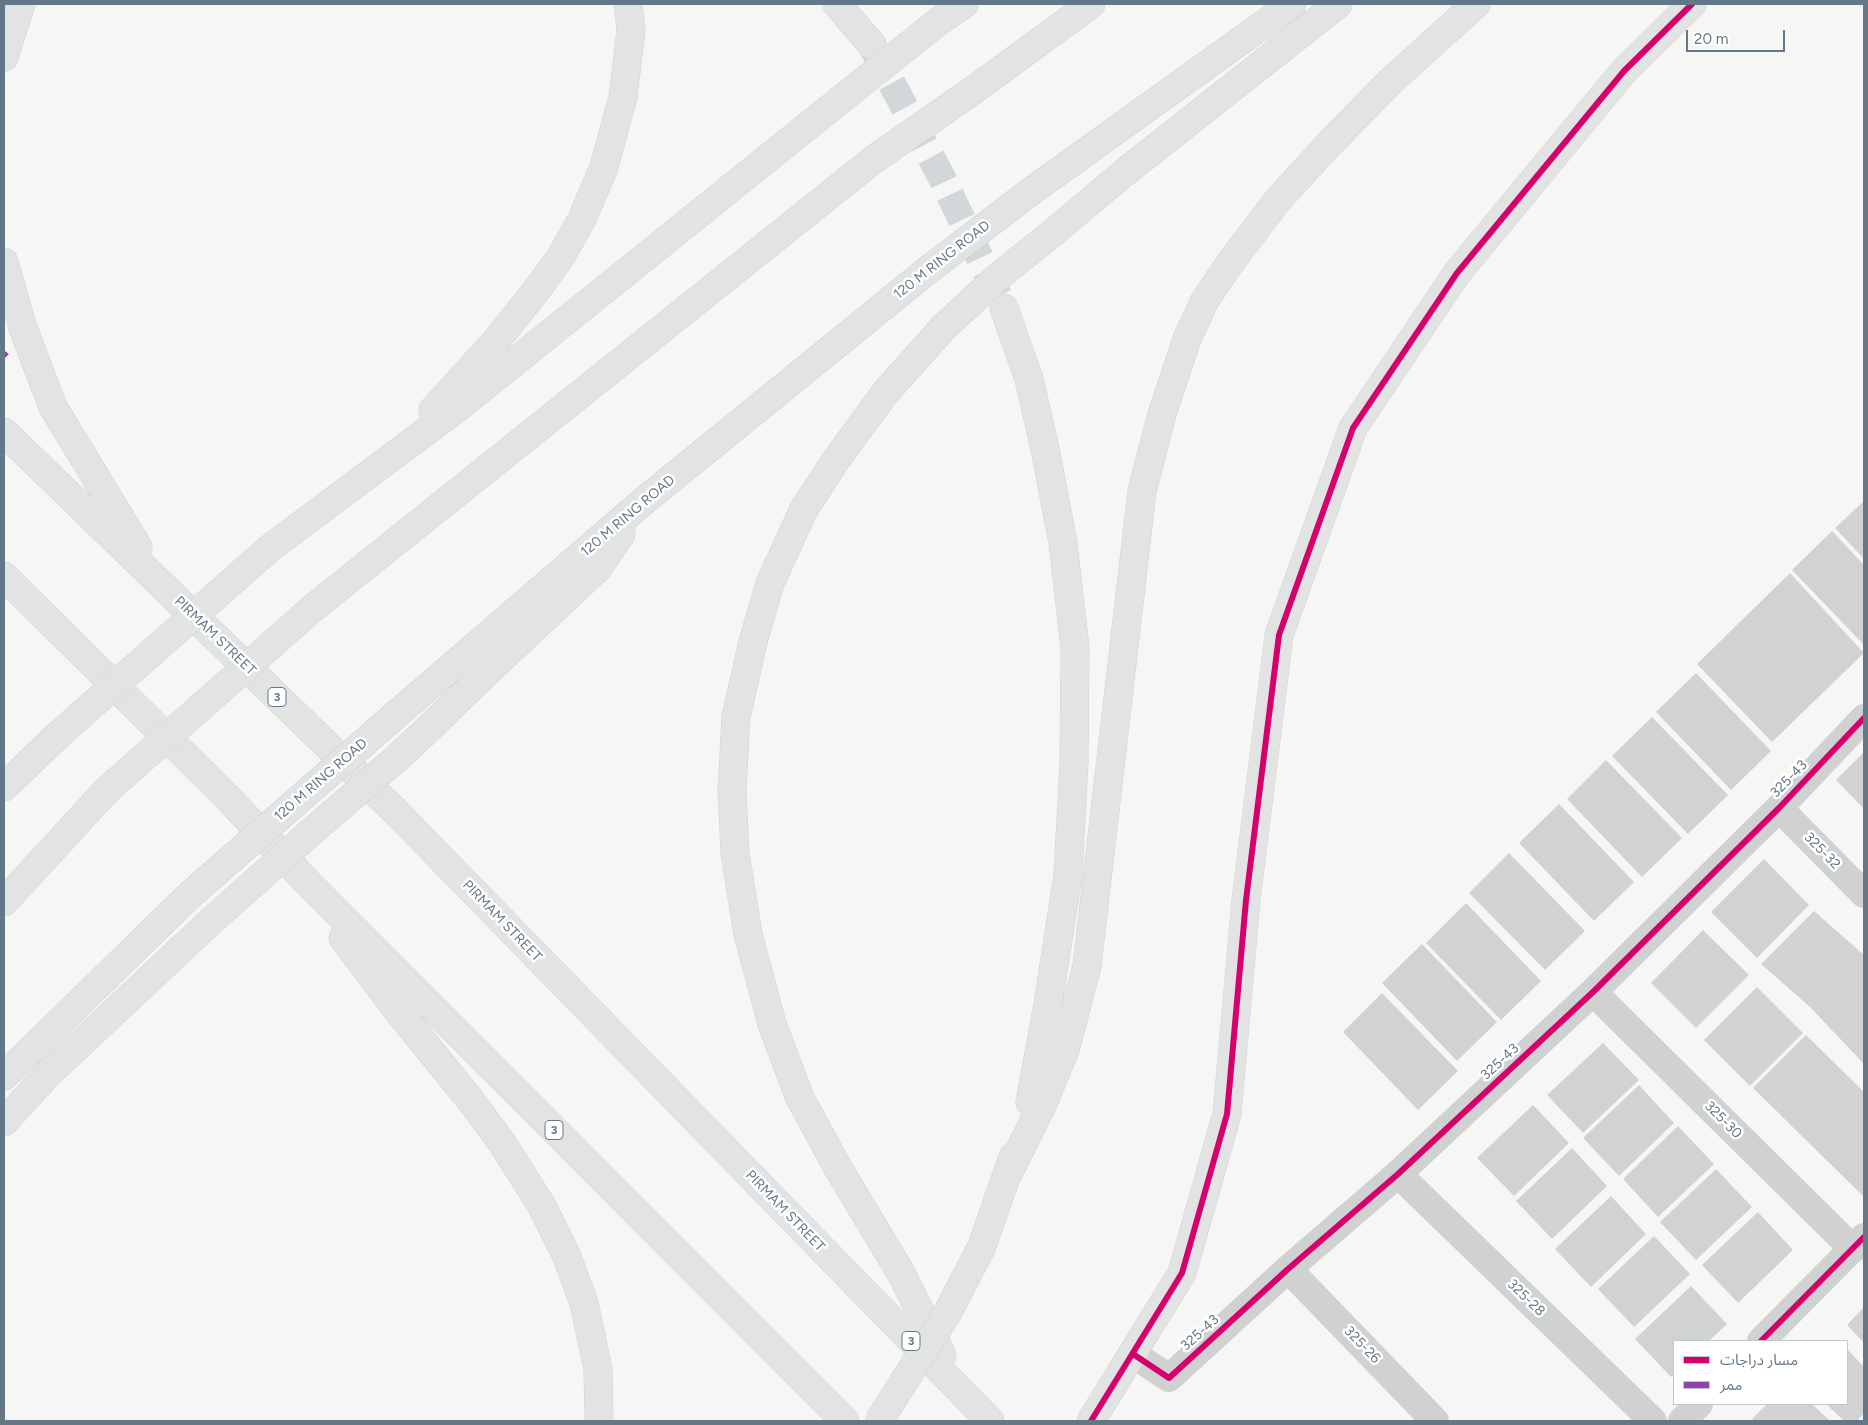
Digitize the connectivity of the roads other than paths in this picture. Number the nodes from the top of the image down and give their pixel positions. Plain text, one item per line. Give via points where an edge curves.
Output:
1 (21, 4) edge
2 (628, 4) edge
3 (837, 4) edge
4 (964, 4) edge
5 (1091, 4) edge
6 (1292, 4) edge
7 (1338, 4) edge
8 (1476, 4) edge
9 (1692, 4) edge
10 (872, 45) tunnel mouth
11 (4, 57) edge
12 (4, 262) edge
13 (1004, 308) tunnel mouth
14 (4, 432) edge
15 (385, 462) junction
16 (645, 500) junction
17 (4, 576) edge
18 (158, 581) junction
19 (4, 586) edge
20 (90, 660) junction
21 (1864, 718) edge
22 (4, 787) edge
23 (1779, 808) junction
24 (307, 882) junction
25 (1864, 894) edge
26 (4, 902) edge
27 (1593, 992) junction
28 (4, 1076) edge
29 (4, 1122) edge
30 (1008, 1174) junction
31 (1398, 1174) junction
32 (1858, 1243) edge
33 (1288, 1269) junction
34 (1762, 1340) edge
35 (1132, 1354) junction
36 (959, 1390) junction
37 (1699, 1405) edge
38 (599, 1421) edge
39 (845, 1421) edge
40 (879, 1421) edge
41 (990, 1421) edge
42 (1091, 1421) edge
43 (1435, 1421) edge
44 (1653, 1421) edge
45 (1682, 1421) edge

1 - 11 main road
2 - 15 main road via 631,30 623,97 604,167 582,219 560,258 495,342
3 - 10 main road
4 - 15 main road, bridge
5 - 26 main road, bridge via 873,160 314,608 107,790
6 - 16 main road, 120 M RING ROAD, bridge via 1030,192 928,270
7 - 36 main road, bridge via 1133,166 999,276 943,328 885,393 804,509 770,582 753,642 736,717 732,790 736,853 748,934 760,981 800,1098 901,1273
8 - 30 main road via 1391,81 1277,201 1205,300 1186,339 1142,491 1087,966 1065,1050
9 - 35 main road via 1624,71 1458,273 1353,428 1279,635 1246,900 1227,1114 1182,1273
12 - 18 main road via 23,328 53,407
13 - 30 main road via 1029,379 1045,449 1063,543 1075,648 1074,764 1068,875 1033,1092
14 - 18 main road, PIRMAM STREET / 3
15 - 22 main road, bridge via 270,548
16 - 28 main road, 120 M RING ROAD, bridge via 191,894
16 - 29 main road, bridge via 597,569 397,758 209,923 48,1074
17 - 20 main road, 3
18 - 36 main road, PIRMAM STREET / 3 via 397,813
19 - 20 main road
20 - 24 main road, 3
21 - 23 street, 325-43
23 - 25 street, 325-32
23 - 27 street, 325-43
24 - 38 main road via 348,947 472,1102 542,1206 567,1257 584,1303 598,1369
24 - 39 main road, 3
27 - 31 street, 325-43
27 - 32 street, 325-30
30 - 40 main road, bridge via 982,1246 948,1312
31 - 33 street, 325-43
31 - 44 street, 325-28
32 - 34 street
33 - 35 street, 325-43 via 1169,1378
33 - 43 street, 325-26
35 - 42 main road
36 - 41 main road, PIRMAM STREET / 3
37 - 45 street

